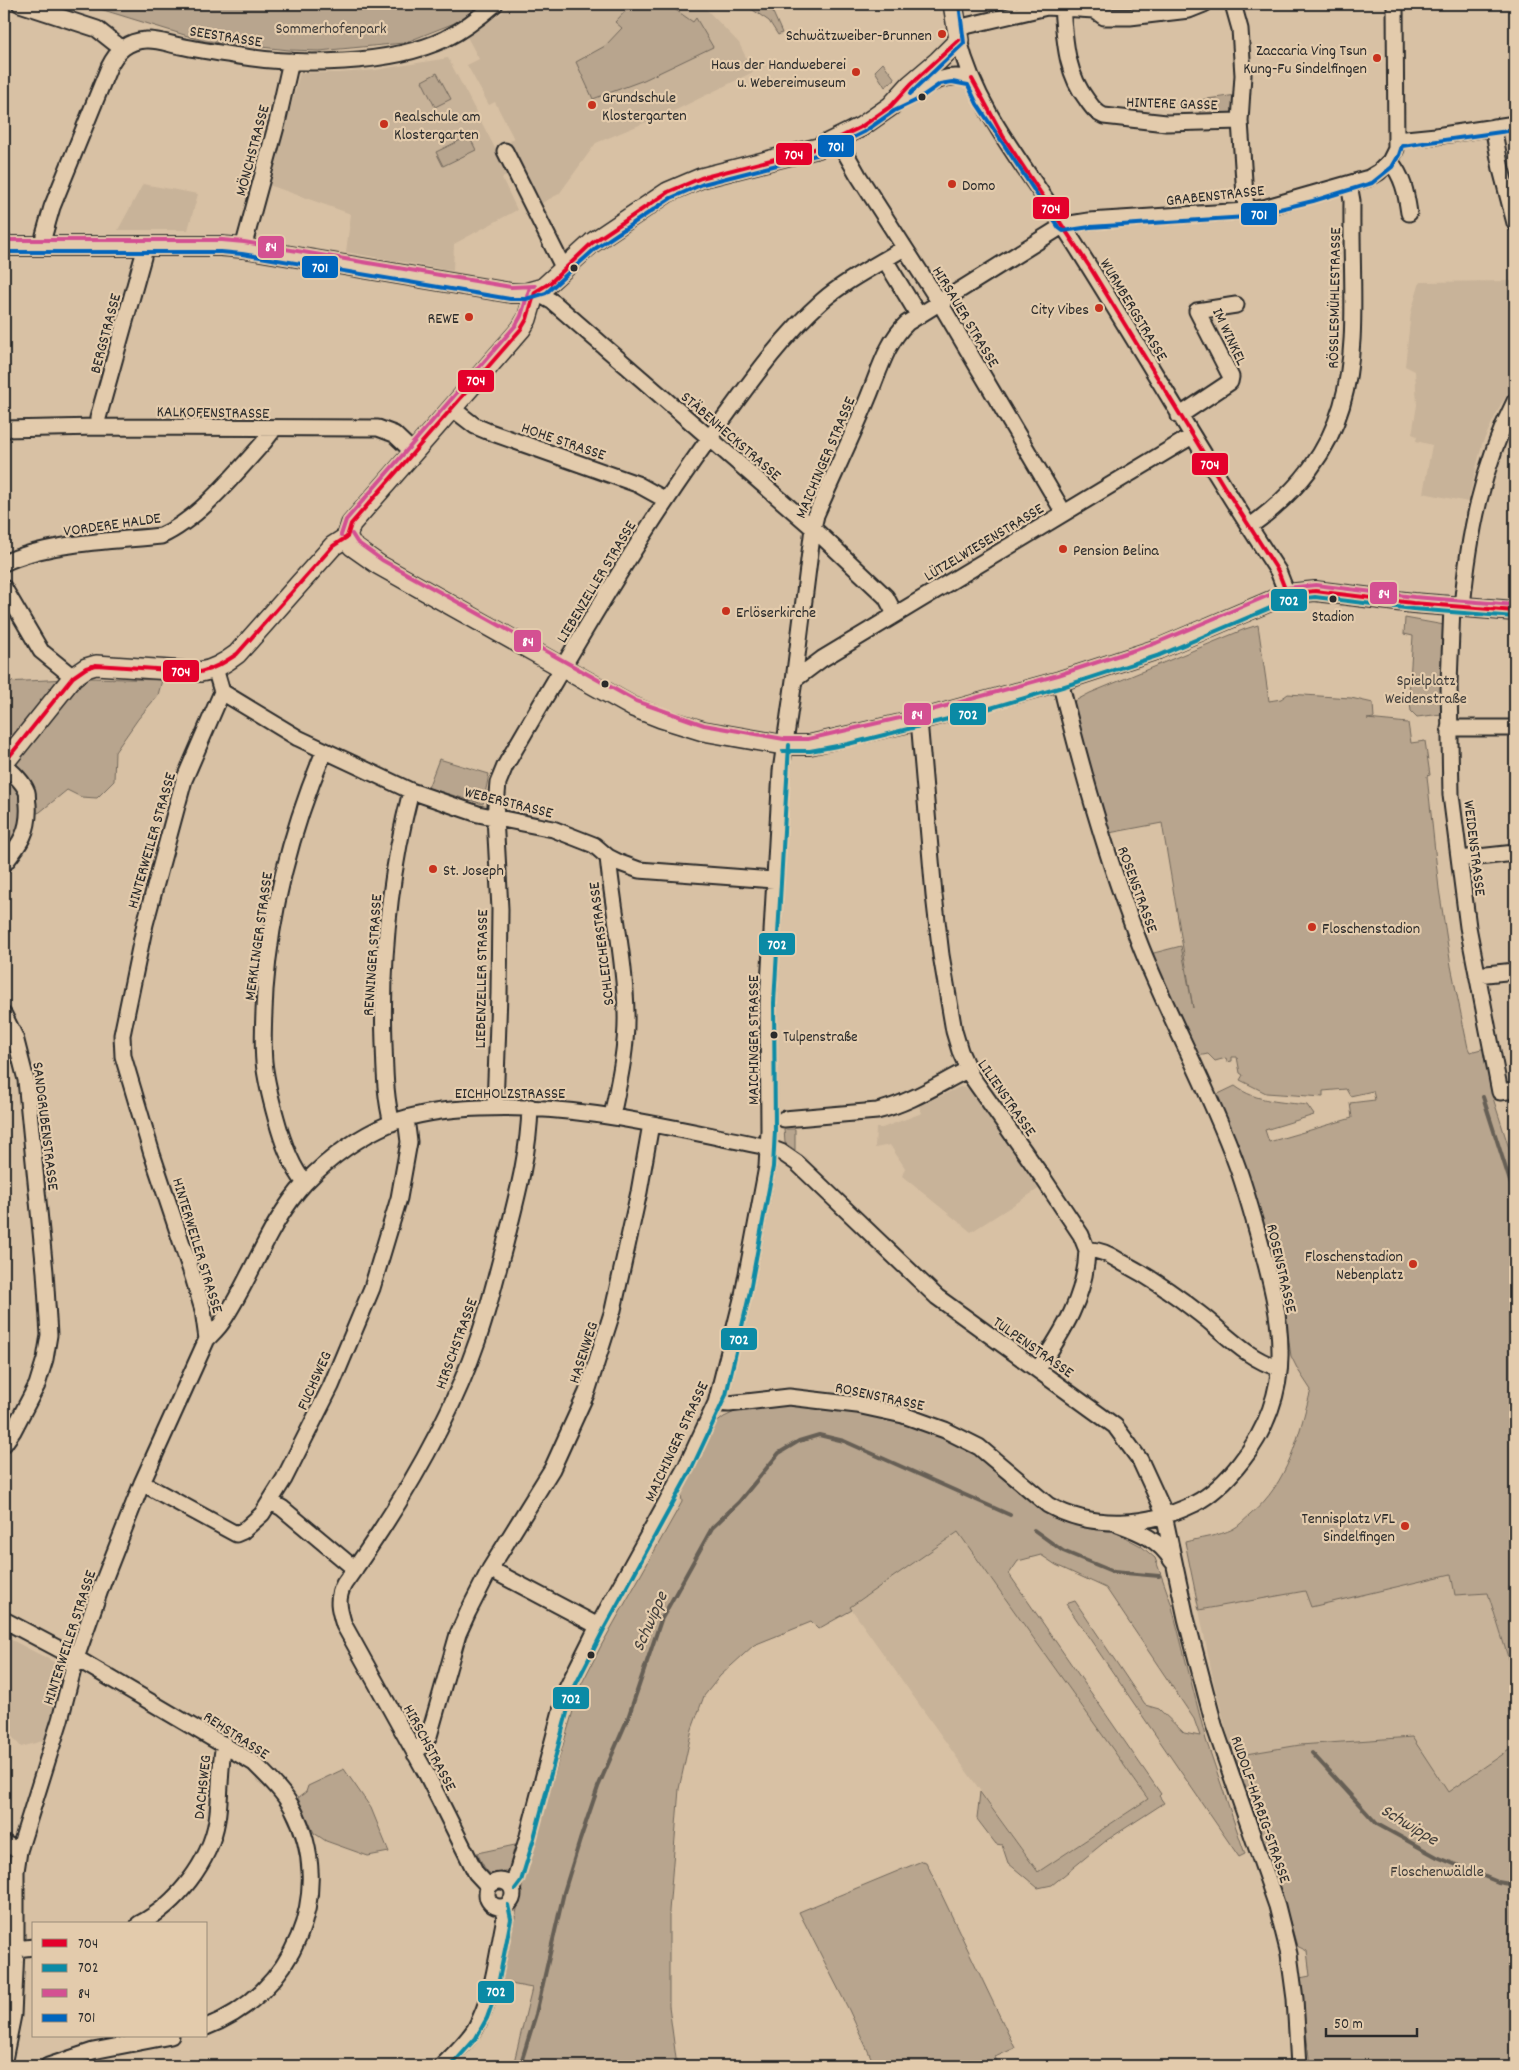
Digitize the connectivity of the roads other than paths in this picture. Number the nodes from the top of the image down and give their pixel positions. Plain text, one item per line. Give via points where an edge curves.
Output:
1 (20, 4) edge
2 (495, 4) edge
3 (953, 4) edge
4 (1204, 4) edge
5 (1233, 4) edge
6 (1394, 4) edge
7 (1052, 6) edge
8 (958, 34) junction
9 (121, 48) junction
10 (291, 61) junction
11 (972, 79) junction
12 (891, 106) junction
13 (1240, 121) junction
14 (1515, 124) edge
15 (1494, 127) junction
16 (838, 140) junction
17 (1396, 140) junction
18 (505, 151) dead end
19 (1390, 161) junction
20 (1350, 184) junction
21 (1246, 211) junction
22 (1409, 213) dead end
23 (1515, 223) edge
24 (1064, 225) junction
25 (4, 246) edge
26 (44, 246) junction
27 (144, 247) junction
28 (243, 248) junction
29 (904, 248) junction
30 (885, 260) junction
31 (564, 269) junction
32 (535, 292) junction
33 (940, 303) junction
34 (1236, 305) dead end
35 (919, 316) junction
36 (1515, 401) edge
37 (453, 409) junction
38 (1180, 416) junction
39 (98, 427) junction
40 (4, 429) edge
41 (274, 429) junction
42 (1192, 436) junction
43 (708, 438) junction
44 (414, 453) junction
45 (666, 500) junction
46 (1064, 513) junction
47 (1249, 527) junction
48 (812, 528) junction
49 (347, 537) junction
50 (4, 562) edge
51 (4, 588) edge
52 (1287, 594) junction
53 (1457, 606) junction
54 (1515, 611) edge
55 (895, 614) junction
56 (215, 668) junction
57 (563, 669) junction
58 (73, 677) junction
59 (794, 680) junction
60 (1060, 682) junction
61 (222, 692) junction
62 (919, 720) junction
63 (1449, 728) junction
64 (1515, 728) edge
65 (783, 745) junction
66 (324, 752) junction
67 (4, 764) edge
68 (412, 791) junction
69 (495, 817) junction
70 (1515, 853) edge
71 (608, 857) junction
72 (1460, 860) junction
73 (4, 864) edge
74 (774, 880) junction
75 (1515, 971) edge
76 (1477, 974) junction
77 (4, 1014) edge
78 (967, 1070) junction
79 (1515, 1090) edge
80 (494, 1107) junction
81 (530, 1107) junction
82 (612, 1116) junction
83 (784, 1119) dead end
84 (399, 1121) junction
85 (651, 1124) junction
86 (768, 1147) junction
87 (305, 1183) junction
88 (1087, 1250) junction
89 (207, 1339) junction
90 (1279, 1368) junction
91 (1038, 1370) junction
92 (716, 1403) junction
93 (4, 1444) edge
94 (142, 1483) junction
95 (271, 1502) junction
96 (1164, 1515) junction
97 (1114, 1522) junction
98 (1175, 1566) junction
99 (355, 1569) junction
100 (490, 1569) junction
101 (4, 1620) edge
102 (598, 1626) junction
103 (76, 1658) junction
104 (224, 1744) junction
105 (415, 1754) junction
106 (4, 1843) edge
107 (19, 1851) junction
108 (510, 1885) junction
109 (489, 1887) junction
110 (502, 1907) junction
111 (143, 1922) edge
112 (32, 1947) edge
113 (16, 1949) junction
114 (208, 2026) edge
115 (161, 2038) edge
116 (6, 2061) edge
117 (48, 2066) edge
118 (442, 2066) edge
119 (1299, 2066) edge

1 - 9 street via 98,29
2 - 10 street, SEESTRASSE via 453,34 419,49 357,59
3 - 8 main road
4 - 7 street via 1189,10 1130,17 1104,17 1094,10
5 - 13 street, HINTERE GASSE via 1240,29 1243,75
6 - 17 street
7 - 8 street
7 - 13 street, HINTERE GASSE via 1070,69 1083,96 1096,112 1104,116 1166,122
8 - 11 street, WURMBERGSTRASSE
8 - 12 main road via 938,61
9 - 10 street, SEESTRASSE via 148,40 242,57
9 - 26 street via 109,67 52,207
10 - 28 street, MÖNCHSTRASSE
11 - 12 street via 938,78
11 - 24 street, WURMBERGSTRASSE via 982,101
12 - 16 main road
13 - 21 street, HINTERE GASSE
14 - 15 street
15 - 17 street
15 - 23 street
16 - 29 street, HIRSAUER STRASSE
16 - 31 main road via 791,156 701,178 668,192 602,236
17 - 19 street
18 - 31 street
19 - 20 street, GRABENSTRASSE via 1369,178
19 - 22 street via 1406,190
20 - 21 street, GRABENSTRASSE
20 - 47 street, RÖSSLESMÜHLESTRASSE via 1353,314 1351,366 1342,410 1312,468
21 - 24 street, GRABENSTRASSE
24 - 33 street, MAICHINGER STRASSE
24 - 38 street, WURMBERGSTRASSE
25 - 26 main road
26 - 27 main road
27 - 28 main road
27 - 39 street, BERGSTRASSE
28 - 32 main road via 512,293
29 - 30 street, LIEBENZELLER STRASSE
29 - 33 street, HIRSAUER STRASSE
30 - 35 street
30 - 43 street, LIEBENZELLER STRASSE via 834,291 806,317 770,356
31 - 32 main road
32 - 37 main road via 521,329
32 - 43 street, STÄBENHECKSTRASSE via 552,302
33 - 35 street, MAICHINGER STRASSE
33 - 46 street, HIRSAUER STRASSE
34 - 38 street, IM WINKEL via 1197,311 1231,376 1226,386
35 - 48 street, MAICHINGER STRASSE via 899,330 888,349
36 - 53 street, WEIDENSTRASSE via 1495,445 1482,485
37 - 44 main road
37 - 45 street, HOHE STRASSE via 475,426 637,484
38 - 42 street, WURMBERGSTRASSE
39 - 40 street, KALKOFENSTRASSE
39 - 41 street, KALKOFENSTRASSE
41 - 44 street, KALKOFENSTRASSE via 378,428 394,434
41 - 50 street, VORDERE HALDE via 196,513 170,532 161,536 62,546
42 - 46 street, LÜTZELWIESENSTRASSE
42 - 47 street, WURMBERGSTRASSE
43 - 45 street, LIEBENZELLER STRASSE
43 - 48 street, STÄBENHECKSTRASSE
44 - 49 main road via 351,524
45 - 57 street, LIEBENZELLER STRASSE
46 - 55 street, LÜTZELWIESENSTRASSE
47 - 52 street, WURMBERGSTRASSE via 1278,571
48 - 55 street, STÄBENHECKSTRASSE via 886,596
48 - 59 street, MAICHINGER STRASSE
49 - 56 main road via 333,546 237,654
49 - 57 main road via 352,546 378,564
51 - 58 street via 41,651
52 - 53 main road via 1315,591
52 - 60 main road via 1158,649
53 - 54 main road
53 - 63 street, WEIDENSTRASSE
55 - 59 street, LÜTZELWIESENSTRASSE
56 - 58 main road via 191,672 96,666 86,668
56 - 61 street
57 - 65 main road via 661,718 703,731
57 - 69 street, LIEBENZELLER STRASSE via 505,766 498,783
58 - 67 main road
59 - 65 street, MAICHINGER STRASSE
60 - 62 main road
60 - 90 street, ROSENSTRASSE via 1106,849 1142,949 1243,1182 1272,1285 1279,1333
61 - 66 street, WEBERSTRASSE
61 - 89 street, HINTERWEILER STRASSE via 184,780 146,924 122,1035 123,1056 203,1310
62 - 65 main road via 809,745
62 - 78 street, LILIENSTRASSE via 941,955 954,1031
63 - 64 street
63 - 72 street, WEIDENSTRASSE via 1451,795
65 - 74 street, MAICHINGER STRASSE
66 - 68 street, WEBERSTRASSE
66 - 87 street, MERKLINGER STRASSE via 304,799 284,871 267,966 263,1022 264,1063 270,1097 279,1131
67 - 73 street via 27,791 29,819 17,848
68 - 69 street, WEBERSTRASSE
68 - 84 street, RENNINGER STRASSE via 404,819 387,925 383,1010 385,1092
69 - 71 street, WEBERSTRASSE via 553,829 594,845
69 - 80 street, LIEBENZELLER STRASSE via 500,910
70 - 72 street
71 - 74 street, WEBERSTRASSE via 639,870
71 - 82 street, SCHLEICHERSTRASSE via 621,946 626,1014 622,1068
72 - 76 street, WEIDENSTRASSE
74 - 86 street, MAICHINGER STRASSE via 768,1003
75 - 76 street
76 - 79 street, WEIDENSTRASSE via 1500,1092
77 - 93 street, SANDGRUBENSTRASSE via 15,1037 26,1080 49,1335 46,1359 37,1385
78 - 83 street via 883,1110
78 - 88 street, LILIENSTRASSE via 1049,1186
80 - 81 street, EICHHOLZSTRASSE
80 - 84 street, EICHHOLZSTRASSE via 449,1109
81 - 82 street, EICHHOLZSTRASSE
81 - 99 street, HIRSCHSTRASSE via 527,1144 516,1200 475,1348 442,1425 404,1494
82 - 85 street, EICHHOLZSTRASSE
84 - 87 street, EICHHOLZSTRASSE via 342,1149
84 - 95 street, FUCHSWEG via 409,1142 398,1198 372,1288 331,1386
85 - 86 street, EICHHOLZSTRASSE
85 - 100 street, HASENWEG via 613,1310 587,1392 552,1469
86 - 91 street, TULPENSTRASSE via 797,1163 936,1297
86 - 92 street, MAICHINGER STRASSE via 742,1295
87 - 89 street, EICHHOLZSTRASSE via 280,1217 224,1320
88 - 90 street via 1102,1252 1149,1278 1239,1348
88 - 91 street via 1078,1301
89 - 94 street, HINTERWEILER STRASSE
90 - 96 street, ROSENSTRASSE via 1265,1424 1248,1454 1214,1491 1197,1502
91 - 96 street, TULPENSTRASSE via 1120,1432 1140,1460
92 - 97 street, ROSENSTRASSE via 789,1397 857,1405 903,1415 979,1447 1048,1505 1076,1517
92 - 102 street, MAICHINGER STRASSE via 687,1465
94 - 95 street, FUCHSWEG via 236,1534 251,1526
94 - 103 street, HINTERWEILER STRASSE
95 - 99 street
96 - 97 street, ROSENSTRASSE
96 - 98 street, RUDOLF-HARBIG-STRASSE
97 - 98 street, RUDOLF-HARBIG-STRASSE via 1154,1541 1165,1549
98 - 119 street, RUDOLF-HARBIG-STRASSE via 1214,1725 1277,1906 1289,1954
99 - 105 street, HIRSCHSTRASSE via 339,1593 344,1625
100 - 102 street
100 - 105 street, HASENWEG via 458,1634 429,1736
101 - 103 street, REHSTRASSE
102 - 108 street, MAICHINGER STRASSE via 567,1688 528,1836 515,1879
103 - 104 street, REHSTRASSE
103 - 107 street, HINTERWEILER STRASSE
104 - 111 street, DACHSWEG via 217,1821 204,1857 174,1898
104 - 114 street, REHSTRASSE via 254,1763 292,1807 307,1850 310,1895 301,1932 284,1966 252,2002
105 - 109 street, HIRSCHSTRASSE via 476,1873
106 - 107 street
107 - 113 street, HINTERWEILER STRASSE
108 - 109 street via 502,1881
108 - 110 street, MAICHINGER STRASSE via 512,1898
109 - 110 street via 488,1899 493,1905
110 - 118 street, MAICHINGER STRASSE via 505,1918 488,1999 464,2044
112 - 113 street
113 - 116 street, HINTERWEILER STRASSE via 13,2015
115 - 117 street via 93,2051

